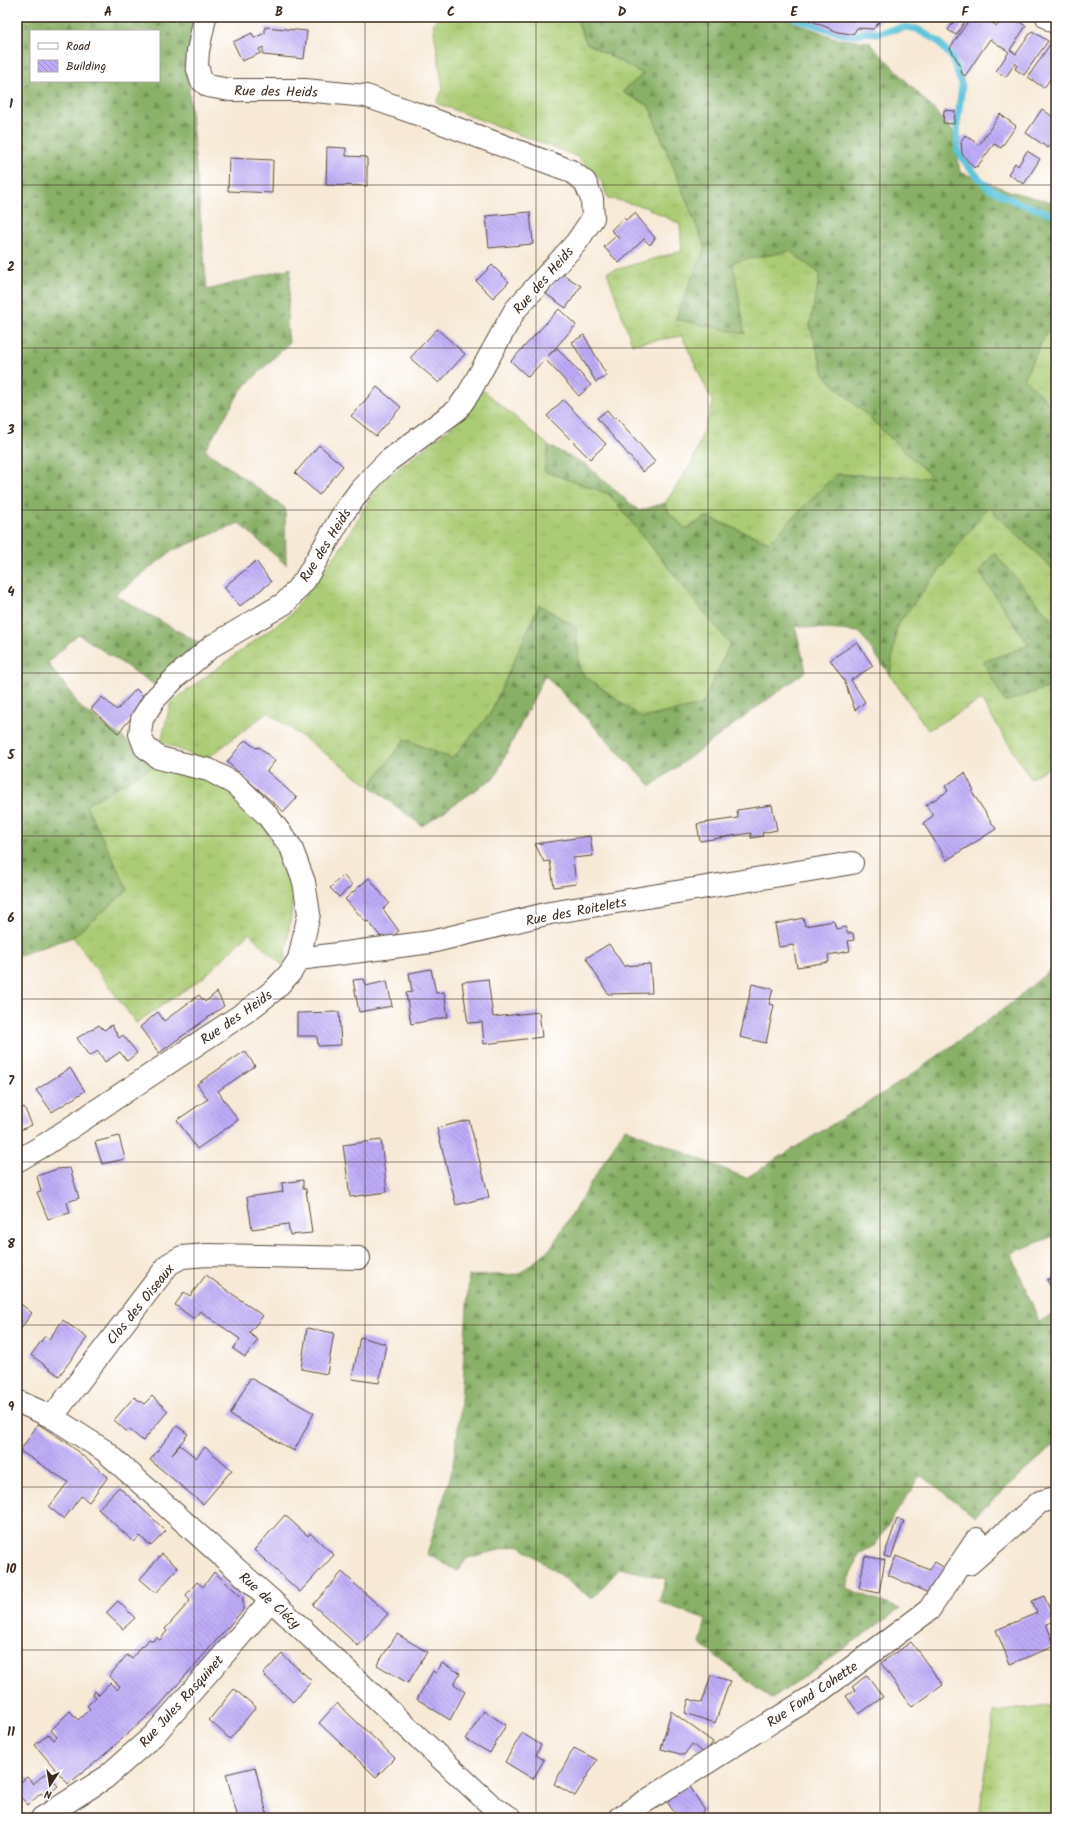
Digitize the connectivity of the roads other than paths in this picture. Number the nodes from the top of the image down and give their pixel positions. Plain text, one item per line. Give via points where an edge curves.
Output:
1 (205, 17) edge
2 (1047, 17) edge
3 (1056, 23) edge
4 (852, 863) dead end
5 (299, 960) junction
6 (17, 1161) edge
7 (359, 1258) dead end
8 (17, 1401) edge
9 (52, 1417) junction
10 (1056, 1498) edge
11 (977, 1540) dead end
12 (954, 1574) junction
13 (271, 1600) junction
14 (42, 1818) edge
15 (511, 1818) edge
16 (618, 1818) edge

1 - 5 street, Rue des Heids via 197,66 201,80 208,86 230,90 305,90 366,96 570,171 585,182 592,199 593,218 576,243 515,310 470,393 457,410 388,461 361,489 344,512 305,580 285,603 212,646 177,676 154,700 142,719 140,734 145,747 159,758 209,770 235,784 268,815 290,847 304,882 309,914
2 - 3 street
4 - 5 street, Rue des Roitelets via 550,913 431,942
5 - 6 street, Rue des Heids via 274,990 247,1011
7 - 9 street, Clos des Oiseaux via 207,1255 182,1257 169,1264
8 - 9 street, Rue de Clécy
9 - 13 street, Rue de Clécy via 105,1451
10 - 12 street via 1040,1502 975,1560
11 - 12 street, Rue Fond Cohette
12 - 16 street, Rue Fond Cohette via 930,1610 816,1694
13 - 14 street, Rue Jules Rasquinet via 154,1734 105,1778
13 - 15 street, Rue de Clécy via 494,1808

